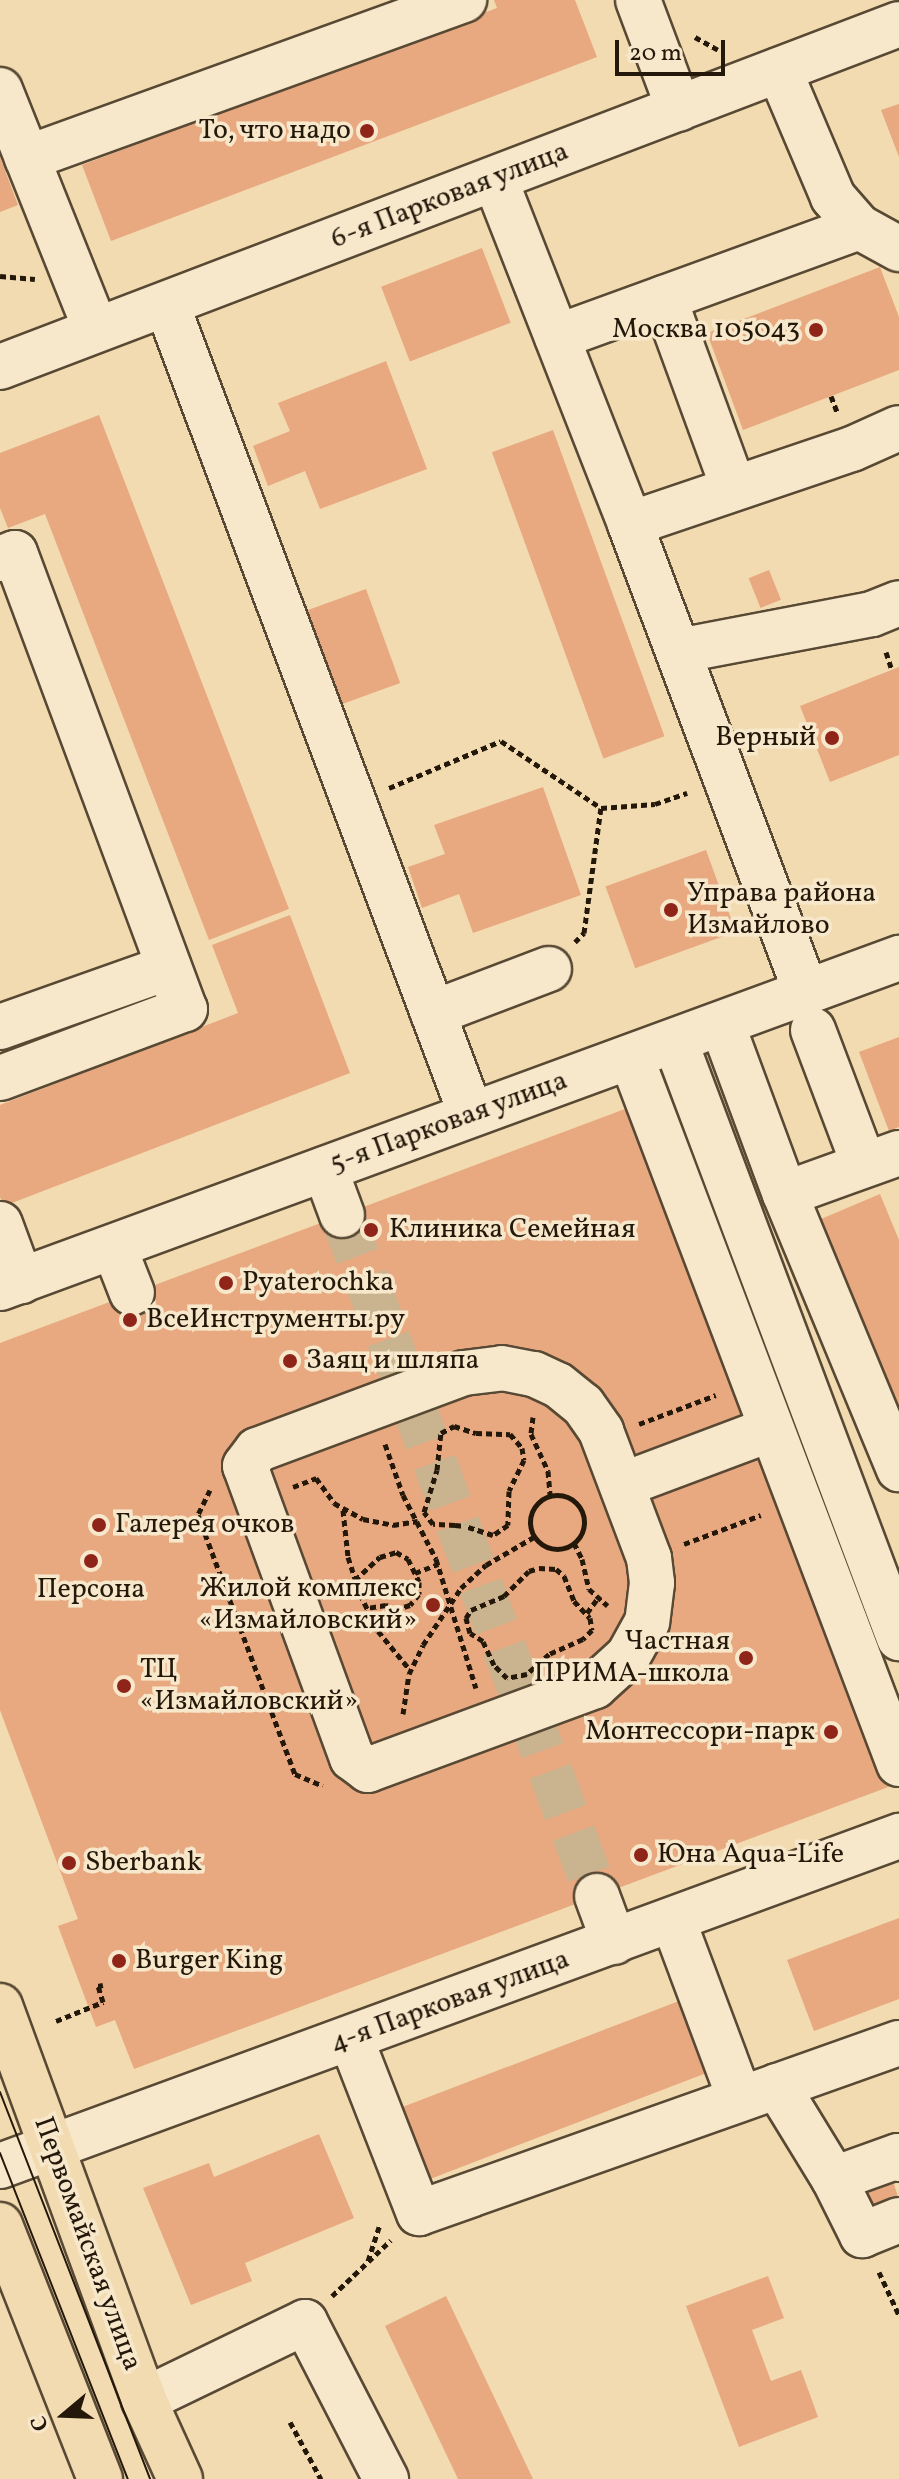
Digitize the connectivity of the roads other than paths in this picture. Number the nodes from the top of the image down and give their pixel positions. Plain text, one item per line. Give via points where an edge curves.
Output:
1 (464, 0) edge
2 (638, 0) edge
3 (899, 24) edge
4 (779, 70) junction
5 (0, 90) edge
6 (679, 109) junction
7 (27, 158) junction
8 (495, 179) junction
9 (859, 227) junction
10 (899, 249) edge
11 (664, 298) junction
12 (167, 305) junction
13 (96, 330) junction
14 (557, 337) junction
15 (0, 367) edge
16 (899, 428) edge
17 (733, 487) junction
18 (630, 524) junction
19 (0, 559) edge
20 (899, 603) edge
21 (678, 651) junction
22 (899, 958) edge
23 (169, 967) junction
24 (549, 969) road end
25 (809, 1011) junction
26 (433, 1013) junction
27 (722, 1024) junction
28 (0, 1027) edge
29 (675, 1041) junction
30 (631, 1057) junction
31 (0, 1078) edge
32 (471, 1114) junction
33 (881, 1159) edge
34 (325, 1169) junction
35 (785, 1194) junction
36 (342, 1215) tunnel mouth
37 (0, 1224) edge
38 (114, 1247) junction
39 (11, 1284) edge
40 (132, 1293) dead end
41 (776, 1441) junction
42 (899, 1469) edge
43 (627, 1496) junction
44 (899, 1638) edge
45 (899, 1764) edge
46 (899, 1836) edge
47 (597, 1896) tunnel mouth
48 (673, 1920) junction
49 (614, 1942) junction
50 (0, 2006) edge
51 (351, 2039) junction
52 (899, 2043) edge
53 (758, 2093) junction
54 (53, 2146) junction
55 (899, 2159) edge
56 (0, 2166) edge
57 (834, 2179) junction
58 (899, 2220) edge
59 (1, 2233) edge
60 (144, 2400) junction
61 (100, 2479) edge
62 (180, 2479) edge
63 (386, 2479) edge

1 - 7 street
2 - 6 street
3 - 4 street, 6-я Парковая улица
4 - 6 street, 6-я Парковая улица
4 - 9 street via 833,197
5 - 7 street
6 - 8 street, 6-я Парковая улица
7 - 13 street
8 - 12 street, 6-я Парковая улица
8 - 14 street
9 - 10 street
9 - 11 street
11 - 14 street
11 - 17 street
12 - 13 street, 6-я Парковая улица
12 - 26 street
13 - 15 street, 6-я Парковая улица
14 - 18 street
16 - 17 street via 852,449
17 - 18 street
18 - 21 street
19 - 23 street via 15,553
20 - 21 street via 872,614
21 - 25 street
22 - 25 street, 5-я Парковая улица
23 - 28 street
23 - 31 street via 185,1009
24 - 26 street
25 - 27 street, 5-я Парковая улица
25 - 33 street
26 - 32 street
27 - 29 street, 5-я Парковая улица
27 - 35 street
29 - 30 street, 5-я Парковая улица
29 - 44 street
30 - 32 street, 5-я Парковая улица
30 - 41 street
32 - 34 street, 5-я Парковая улица
33 - 35 street
34 - 36 street
34 - 38 street, 5-я Парковая улица
35 - 42 street
37 - 39 street
38 - 39 street, 5-я Парковая улица
38 - 40 street
41 - 43 street
41 - 45 street
43 - 43 street via 601,1431 583,1405 549,1380 502,1368 464,1373 257,1450 245,1466 352,1758 368,1770 583,1692 616,1670 639,1639 651,1603 650,1564
46 - 48 street, 4-я Парковая улица
47 - 49 street
48 - 49 street, 4-я Парковая улица
48 - 53 street
49 - 51 street, 4-я Парковая улица
50 - 54 main road, Первомайская улица
51 - 53 street via 419,2213
51 - 54 street, 4-я Парковая улица
52 - 53 street
53 - 57 street
54 - 56 street, 4-я Парковая улица
54 - 60 main road, Первомайская улица
55 - 57 street
57 - 58 street via 862,2235
59 - 61 main road
60 - 62 main road, Первомайская улица
60 - 63 street via 305,2322

